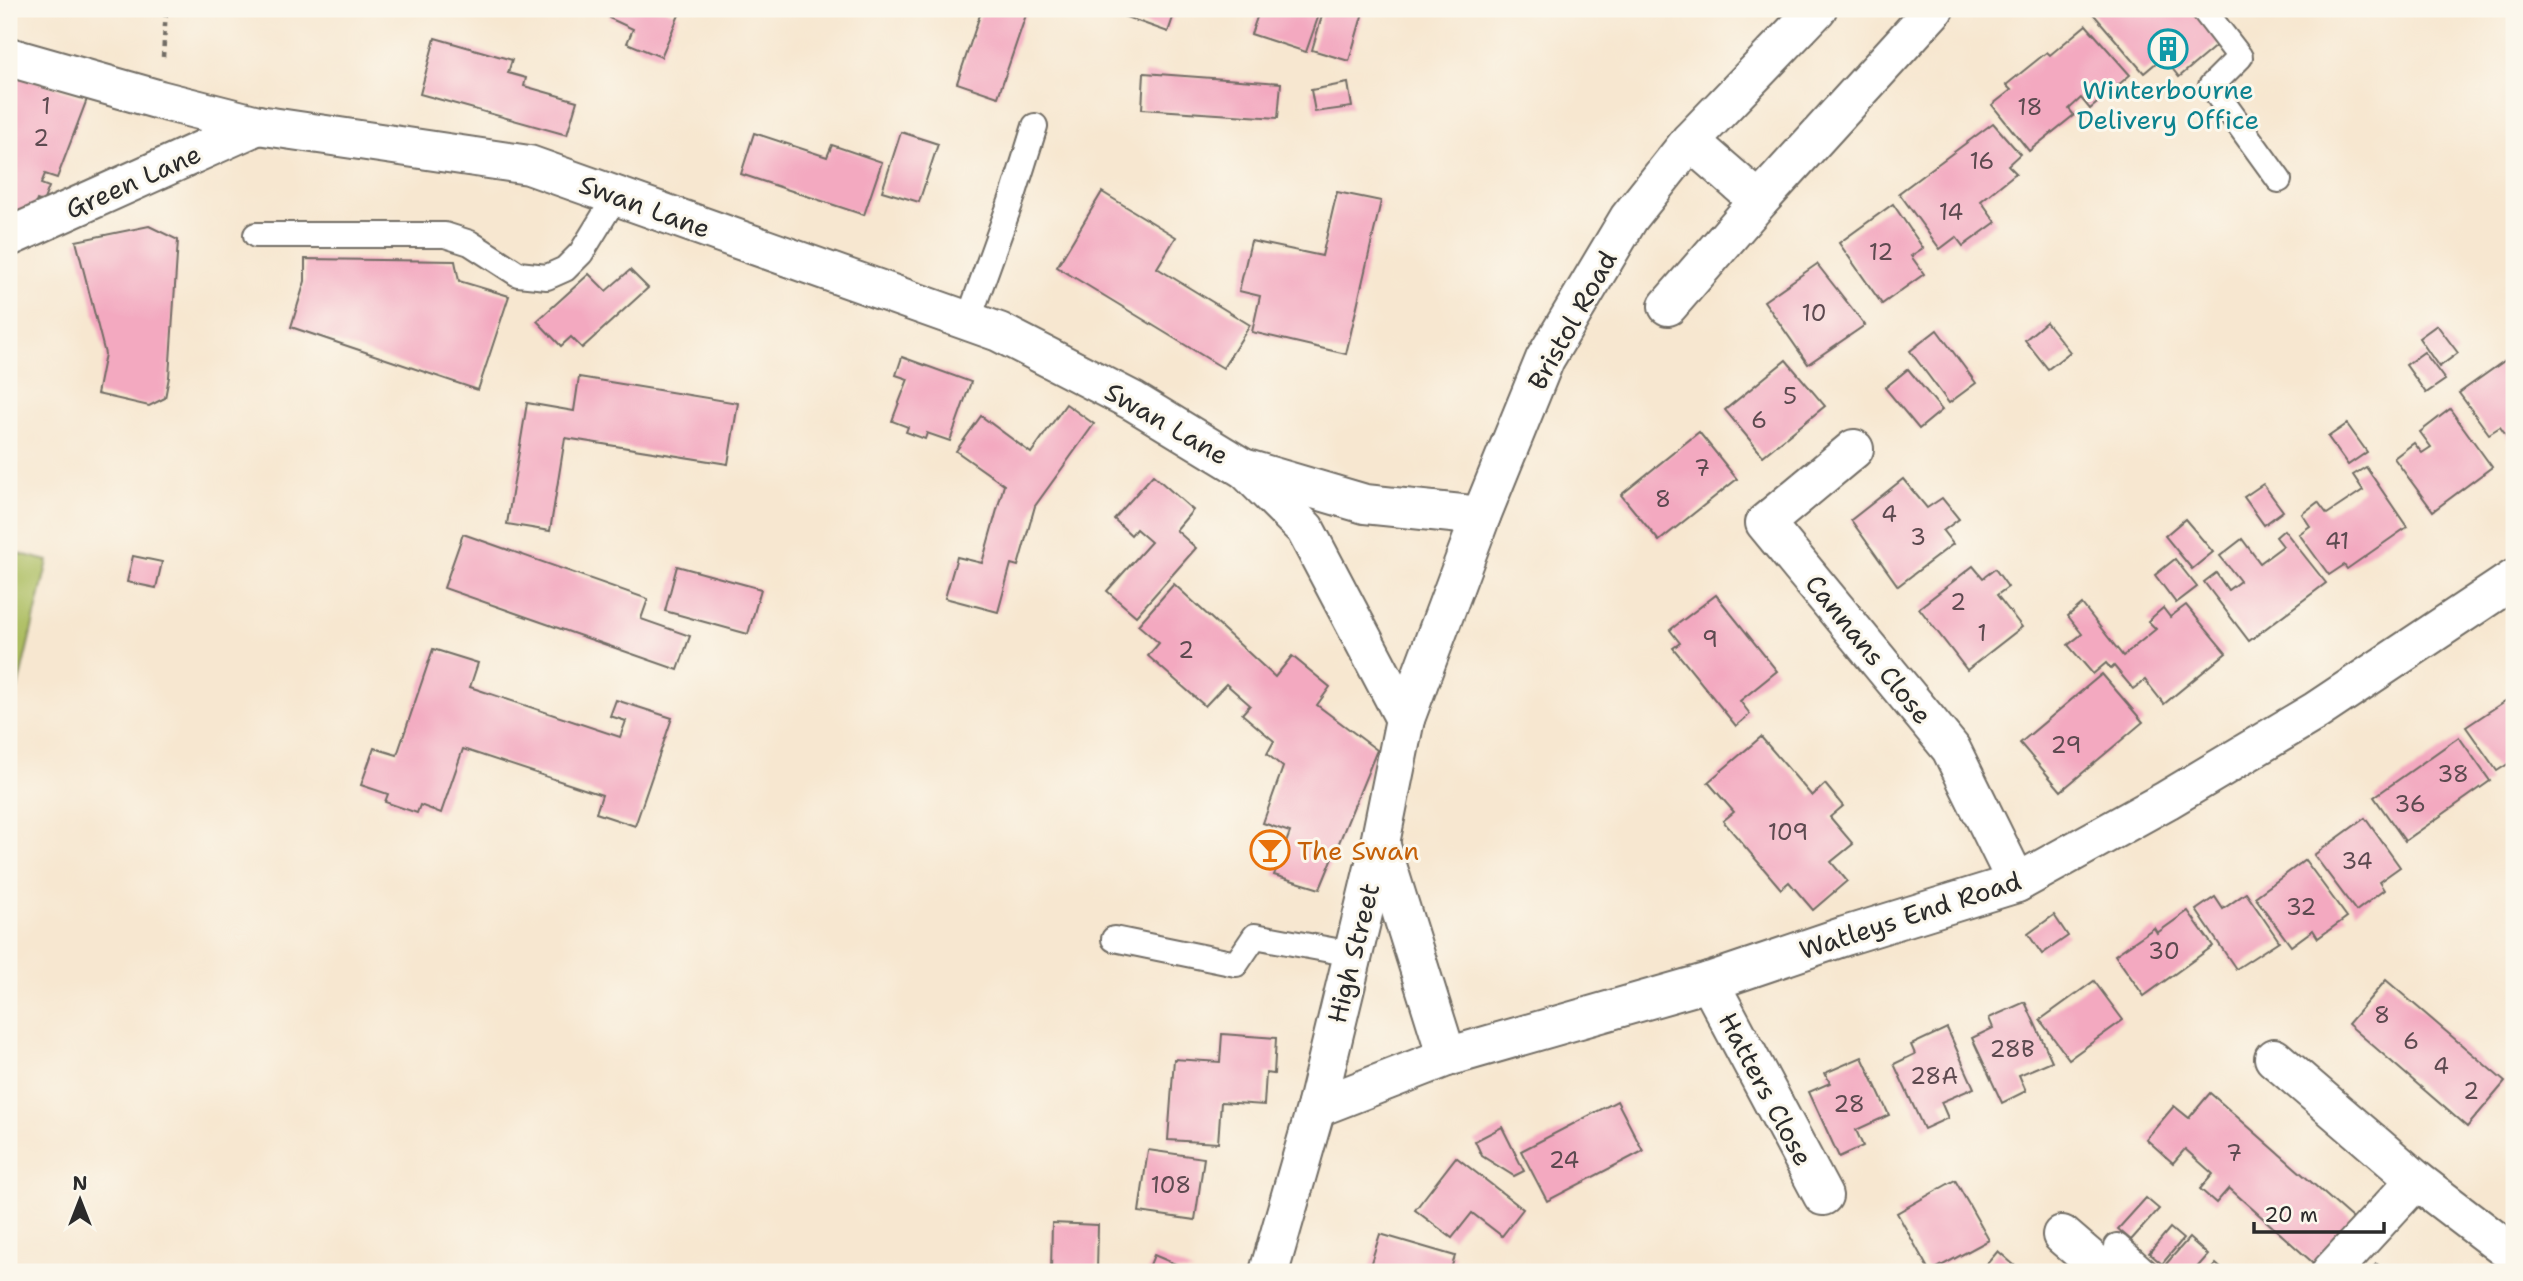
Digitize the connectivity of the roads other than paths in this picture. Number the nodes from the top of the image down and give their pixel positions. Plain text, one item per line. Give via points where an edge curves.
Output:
1 (1817, 9) edge
2 (1934, 9) edge
3 (2203, 9) edge
4 (9, 57) edge
5 (258, 125) junction
6 (1035, 126) dead end
7 (1690, 141) junction
8 (2279, 180) dead end
9 (616, 196) junction
10 (1759, 201) junction
11 (256, 235) dead end
12 (9, 237) edge
13 (1668, 306) dead end
14 (968, 321) junction
15 (1854, 449) dead end
16 (1243, 468) junction
17 (1481, 516) junction
18 (2514, 579) edge
19 (1405, 719) junction
20 (1380, 843) junction
21 (2017, 883) junction
22 (1114, 939) dead end
23 (1352, 954) junction
24 (1709, 982) junction
25 (1447, 1056) junction
26 (2274, 1058) dead end
27 (1317, 1108) junction
28 (2416, 1180) junction
29 (1823, 1196) dead end
30 (2062, 1235) dead end
31 (2514, 1255) edge
32 (2111, 1259) edge
33 (1269, 1272) edge
34 (2146, 1272) edge
35 (2331, 1272) edge

1 - 7 street, Bristol Road
2 - 10 street
3 - 8 lane via 2239,57 2211,86
4 - 5 street, Swan Lane
5 - 9 street, Swan Lane via 529,165
5 - 12 street, Green Lane
6 - 14 lane
7 - 10 street
7 - 17 street, Bristol Road via 1629,218 1545,359
9 - 11 lane via 581,253 565,269 547,277 518,274 470,243 445,235
9 - 14 street, Swan Lane
10 - 13 street
14 - 16 street, Swan Lane via 999,332 1133,401
15 - 21 street, Cannans Close via 1765,523 1951,749
16 - 17 street, Swan Lane via 1365,504
16 - 19 street, Swan Lane via 1305,529
17 - 19 street, High Street
18 - 21 street, Watleys End Road via 2316,711
19 - 20 street, High Street
20 - 23 street, High Street
20 - 25 street
21 - 24 street, Watleys End Road
22 - 23 lane via 1236,964 1255,936
23 - 27 street, High Street
24 - 25 street, Watleys End Road
24 - 29 street, Hatters Close
25 - 27 street, Watleys End Road
26 - 28 street
27 - 33 street, High Street
28 - 31 street
28 - 35 street
30 - 32 street
32 - 34 lane

